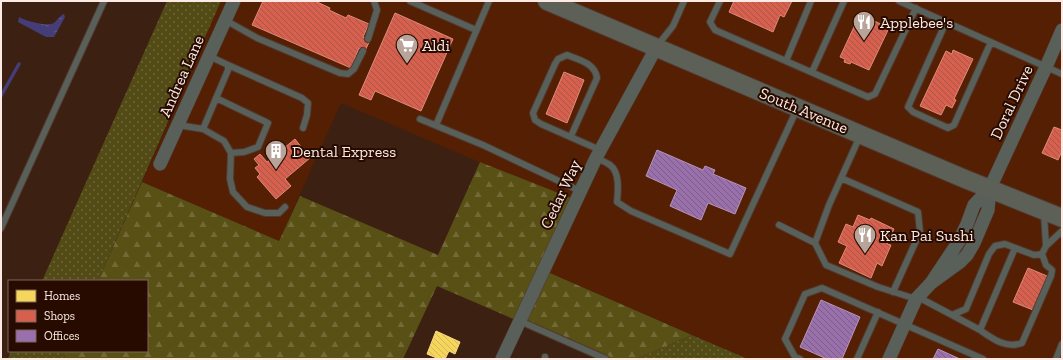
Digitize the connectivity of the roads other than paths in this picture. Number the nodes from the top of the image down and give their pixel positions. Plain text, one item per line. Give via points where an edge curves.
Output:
1 (104, 1) edge
2 (234, 1) edge
3 (374, 1) edge
4 (410, 1) edge
5 (489, 1) edge
6 (547, 1) edge
7 (684, 1) edge
8 (720, 1) edge
9 (811, 1) edge
10 (844, 1) edge
11 (899, 1) edge
12 (916, 8) junction
13 (225, 20) junction
14 (946, 22) junction
15 (476, 30) junction
16 (1062, 30) edge
17 (368, 39) dead end
18 (991, 42) junction
19 (656, 48) junction
20 (363, 51) dead end
21 (209, 56) junction
22 (786, 61) junction
23 (228, 65) junction
24 (1046, 67) junction
25 (812, 72) junction
26 (1062, 74) edge
27 (216, 98) junction
28 (798, 108) junction
29 (420, 119) dead end
30 (178, 125) junction
31 (436, 126) junction
32 (302, 128) dead end
33 (203, 129) junction
34 (861, 134) junction
35 (571, 136) junction
36 (231, 153) junction
37 (598, 154) junction
38 (160, 164) dead end
39 (841, 178) junction
40 (990, 188) junction
41 (580, 191) junction
42 (285, 207) dead end
43 (1044, 210) junction
44 (1062, 218) edge
45 (779, 225) dead end
46 (1, 228) edge
47 (1062, 231) edge
48 (815, 243) junction
49 (1046, 246) junction
50 (1015, 248) junction
51 (1042, 254) junction
52 (893, 292) junction
53 (917, 298) junction
54 (878, 312) junction
55 (952, 315) junction
56 (520, 321) junction
57 (904, 324) junction
58 (980, 330) junction
59 (1062, 344) edge
60 (502, 359) edge
61 (606, 359) edge
62 (800, 359) edge
63 (857, 359) edge
64 (888, 359) edge
65 (983, 359) edge
66 (1056, 359) edge

1 - 46 lane
2 - 13 street, Andrea Lane
3 - 17 lane via 377,10
4 - 15 lane
5 - 15 lane
6 - 19 main road, South Avenue
7 - 19 lane via 673,26
8 - 22 lane via 710,22 715,30
9 - 22 lane
10 - 25 lane
11 - 12 lane
12 - 14 lane
12 - 25 lane via 875,94 868,97
13 - 20 lane via 257,38 340,73 348,74 354,70
13 - 21 street, Andrea Lane
14 - 18 lane
14 - 18 lane via 908,107 913,112 948,128 954,125
15 - 31 lane
16 - 24 street, Doral Drive
18 - 24 lane
19 - 28 main road, South Avenue
19 - 37 street, Cedar Way
21 - 23 lane
21 - 30 street, Andrea Lane
22 - 25 lane
23 - 27 lane
23 - 32 lane via 308,103
24 - 26 lane
24 - 40 street, Doral Drive
27 - 33 lane
27 - 36 lane via 268,123 258,147
28 - 34 main road, South Avenue
28 - 37 lane via 730,254 631,211 617,202 616,175 611,165
29 - 31 lane
30 - 33 lane
30 - 38 street, Andrea Lane
31 - 41 lane via 483,145
33 - 36 lane via 224,141
34 - 39 lane
34 - 40 main road, South Avenue
35 - 35 lane via 535,120 534,113 555,64 558,59 567,55 590,65 597,78
35 - 37 lane
36 - 42 lane via 230,179 233,192 247,207 265,213 279,213
37 - 41 street, Cedar Way
39 - 48 lane
39 - 52 lane via 918,212 920,232
40 - 43 main road, South Avenue
40 - 53 street, Doral Drive via 974,205 959,241 931,283
41 - 56 street, Cedar Way
43 - 44 main road, South Avenue
43 - 49 lane
45 - 48 lane
47 - 49 lane
48 - 52 lane via 826,266
49 - 51 lane
50 - 51 lane via 1034,255
50 - 55 lane via 1005,244 995,246 988,255 966,309
50 - 58 lane
51 - 58 lane via 1046,265 1052,270 1051,276 1022,343 1008,345
52 - 53 lane
53 - 55 lane
53 - 57 street, Doral Drive
54 - 57 lane
54 - 62 lane via 822,288 805,294 785,339 795,357
54 - 63 lane
55 - 58 lane
56 - 60 street, Cedar Way
56 - 61 lane
57 - 64 street, Doral Drive
57 - 65 lane
59 - 66 lane

